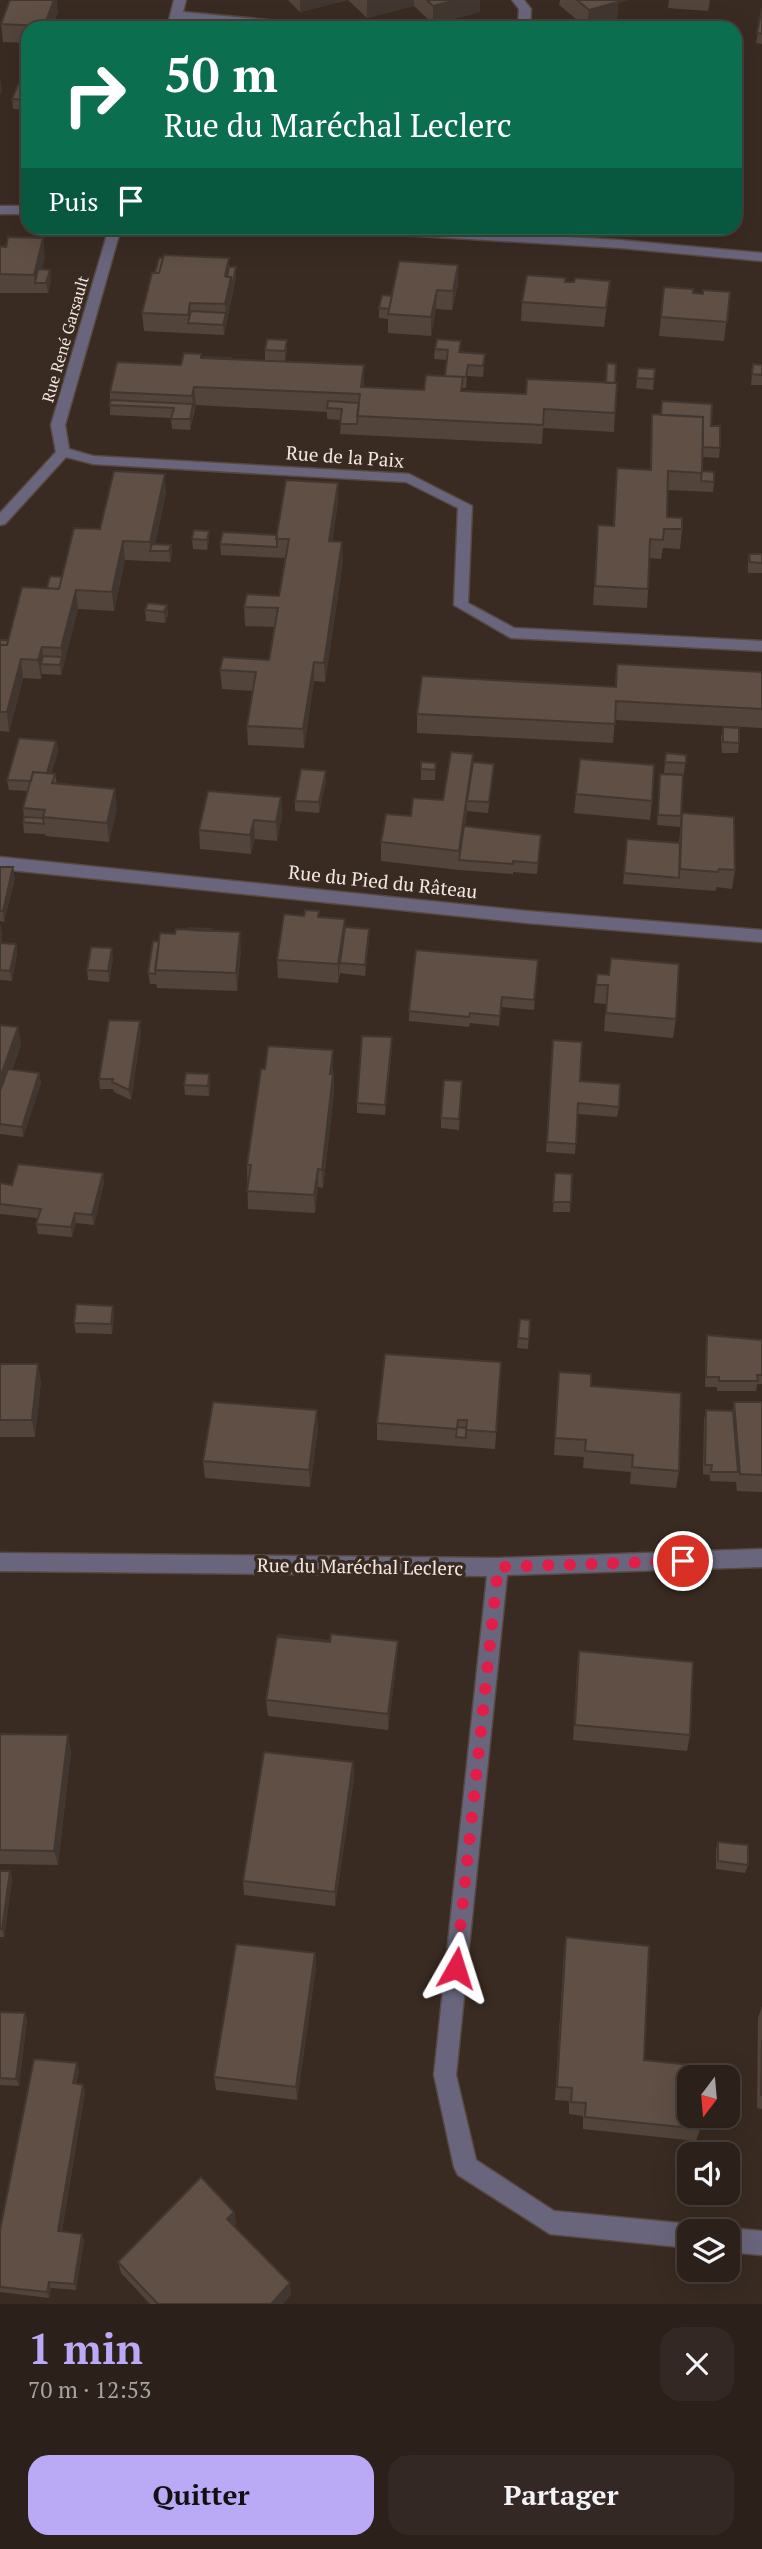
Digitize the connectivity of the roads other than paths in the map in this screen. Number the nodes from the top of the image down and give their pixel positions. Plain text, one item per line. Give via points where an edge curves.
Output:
1 (180, 0) edge
2 (518, 0) edge
3 (177, 15) junction
4 (175, 21) edge
5 (243, 21) edge
6 (524, 21) edge
7 (0, 210) edge
8 (21, 210) edge
9 (113, 235) edge
10 (470, 235) edge
11 (762, 257) edge
12 (63, 452) junction
13 (0, 521) edge
14 (762, 646) edge
15 (0, 863) edge
16 (762, 936) edge
17 (762, 1558) edge
18 (0, 1562) edge
19 (498, 1567) junction
20 (677, 2235) edge
21 (740, 2241) edge
22 (762, 2243) edge

1 - 3 street
2 - 6 street
3 - 4 street
3 - 5 street
7 - 8 street
9 - 12 street, Rue René Garsault via 58,425
10 - 11 street
12 - 13 street
12 - 14 street, Rue de la Paix via 93,460 409,478 465,506 461,605 512,633
15 - 16 street, Rue du Pied du Râteau
17 - 19 street, Rue du Maréchal Leclerc
18 - 19 street, Rue du Maréchal Leclerc
19 - 20 street via 445,2075 466,2167 550,2222
21 - 22 street

